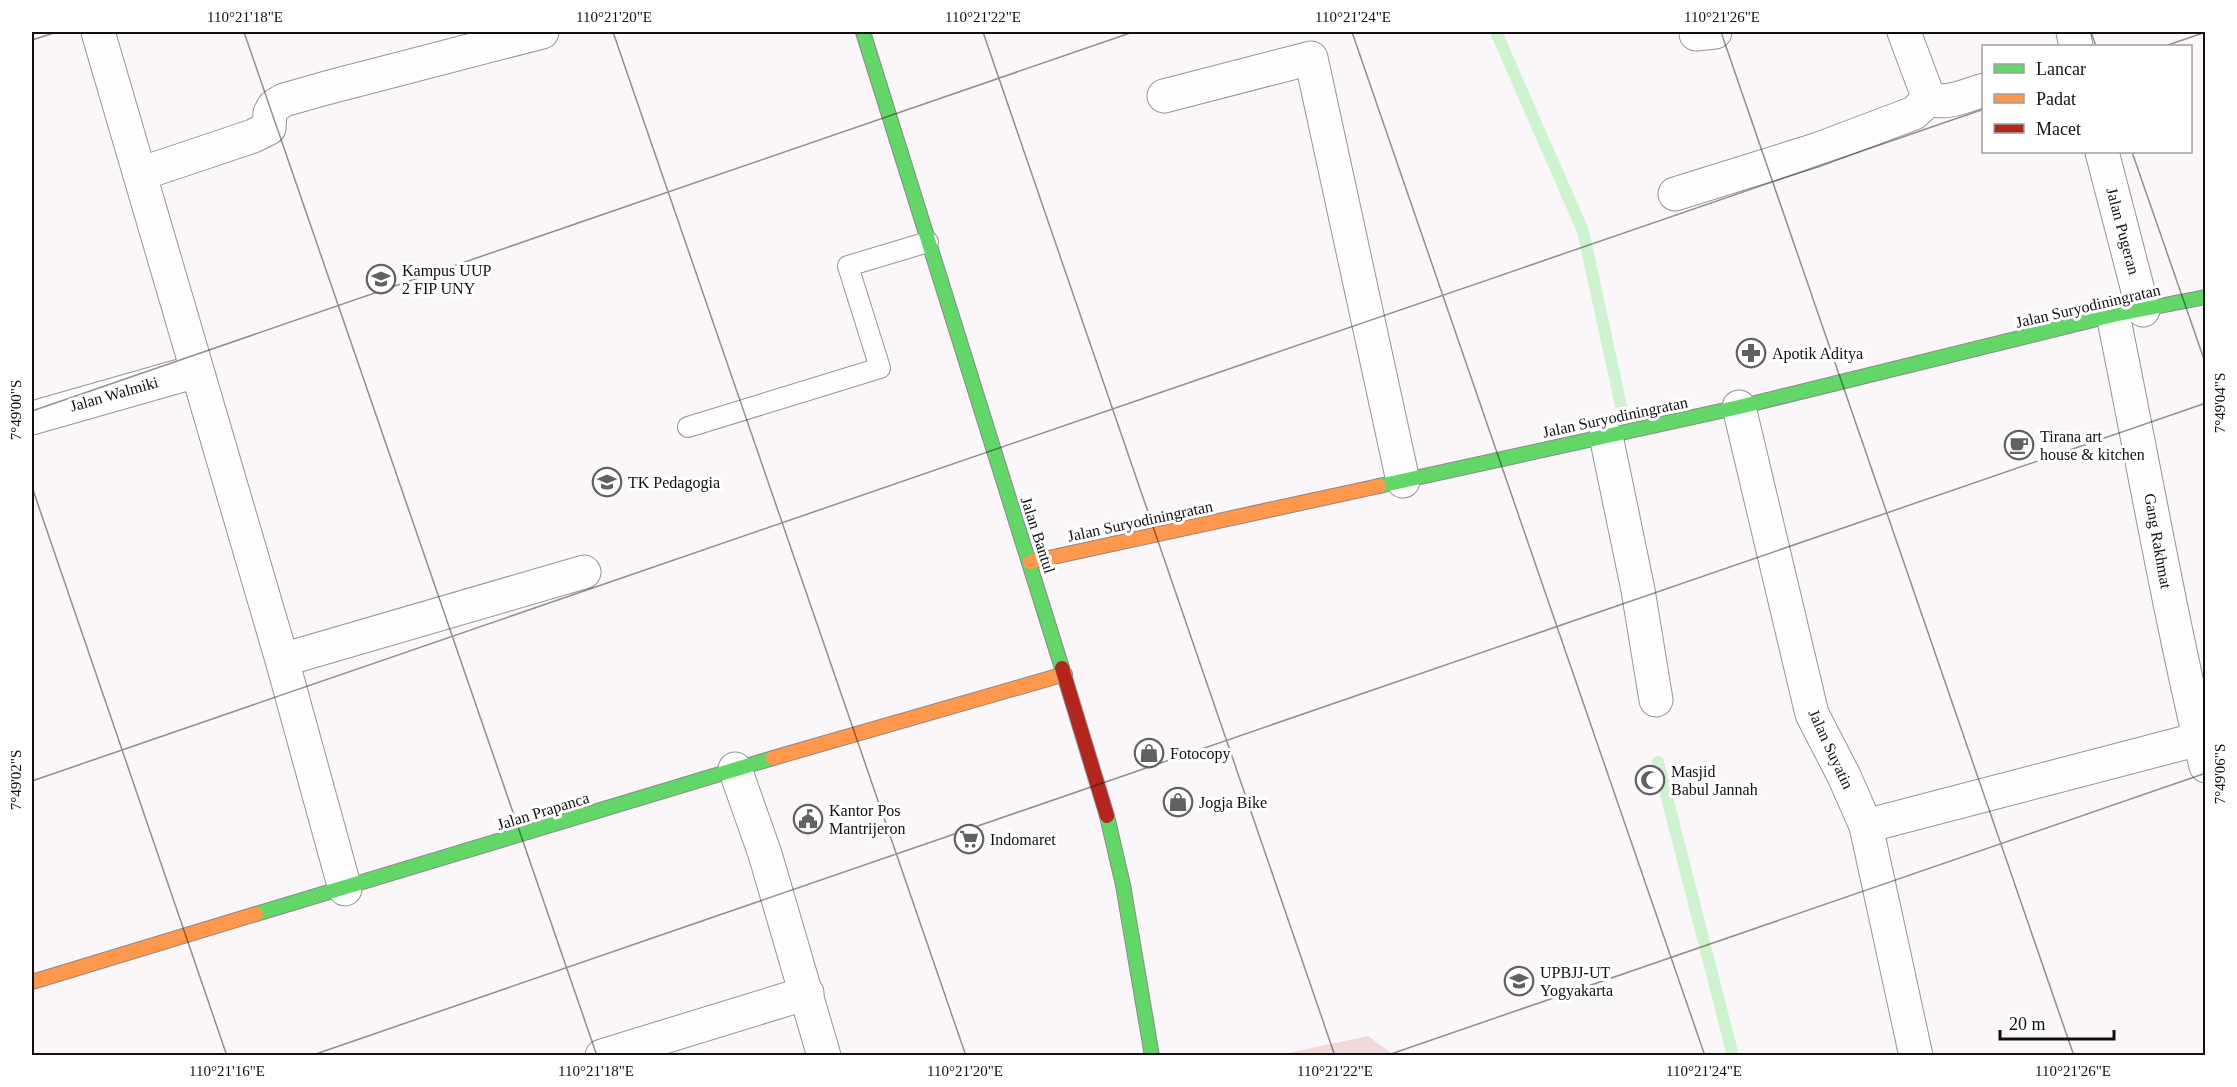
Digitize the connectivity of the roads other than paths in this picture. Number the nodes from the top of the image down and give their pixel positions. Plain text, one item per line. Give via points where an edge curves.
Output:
1 (98, 32) edge
2 (542, 32) edge
3 (863, 32) edge
4 (1904, 32) edge
5 (1982, 90) edge
6 (1164, 96) dead end
7 (1929, 99) junction
8 (2102, 153) edge
9 (140, 174) junction
10 (1675, 194) dead end
11 (928, 242) junction
12 (2205, 297) edge
13 (2128, 313) junction
14 (197, 371) junction
15 (1739, 407) junction
16 (32, 417) edge
17 (688, 427) dead end
18 (1606, 436) junction
19 (1402, 481) junction
20 (1030, 562) junction
21 (585, 572) dead end
22 (282, 660) junction
23 (1065, 674) junction
24 (1656, 700) dead end
25 (2204, 759) edge
26 (735, 769) junction
27 (1866, 826) junction
28 (345, 889) junction
29 (32, 982) edge
30 (807, 993) junction
31 (602, 1056) edge
32 (824, 1056) edge
33 (1152, 1056) edge
34 (1916, 1056) edge

1 - 9 street
2 - 9 street via 284,100 274,106 268,128 261,132
3 - 11 street, Jalan Bantul
4 - 7 street
5 - 7 street via 1949,100
6 - 19 street via 1311,58
7 - 10 street via 1914,113 1816,150
8 - 13 street, Jalan Pugeran
9 - 14 street
11 - 17 lane via 848,266 880,368
11 - 20 street, Jalan Bantul
12 - 13 street, Jalan Suryodiningratan
13 - 15 street, Jalan Suryodiningratan
13 - 25 street, Gang Rakhmat via 2146,476 2173,625
14 - 16 street, Jalan Walmiki
14 - 22 street
15 - 18 street, Jalan Suryodiningratan
15 - 27 street, Jalan Suyatin via 1812,714
18 - 19 street, Jalan Suryodiningratan
18 - 24 street
19 - 20 street, Jalan Suryodiningratan
20 - 23 street, Jalan Bantul
21 - 22 street
22 - 28 street
23 - 26 street, Jalan Prapanca
23 - 33 street, Jalan Bantul via 1105,806 1123,885
25 - 27 street
26 - 28 street, Jalan Prapanca
26 - 30 street
27 - 34 street, Jalan Suyatin
28 - 29 street, Jalan Prapanca
30 - 31 street
30 - 32 street

